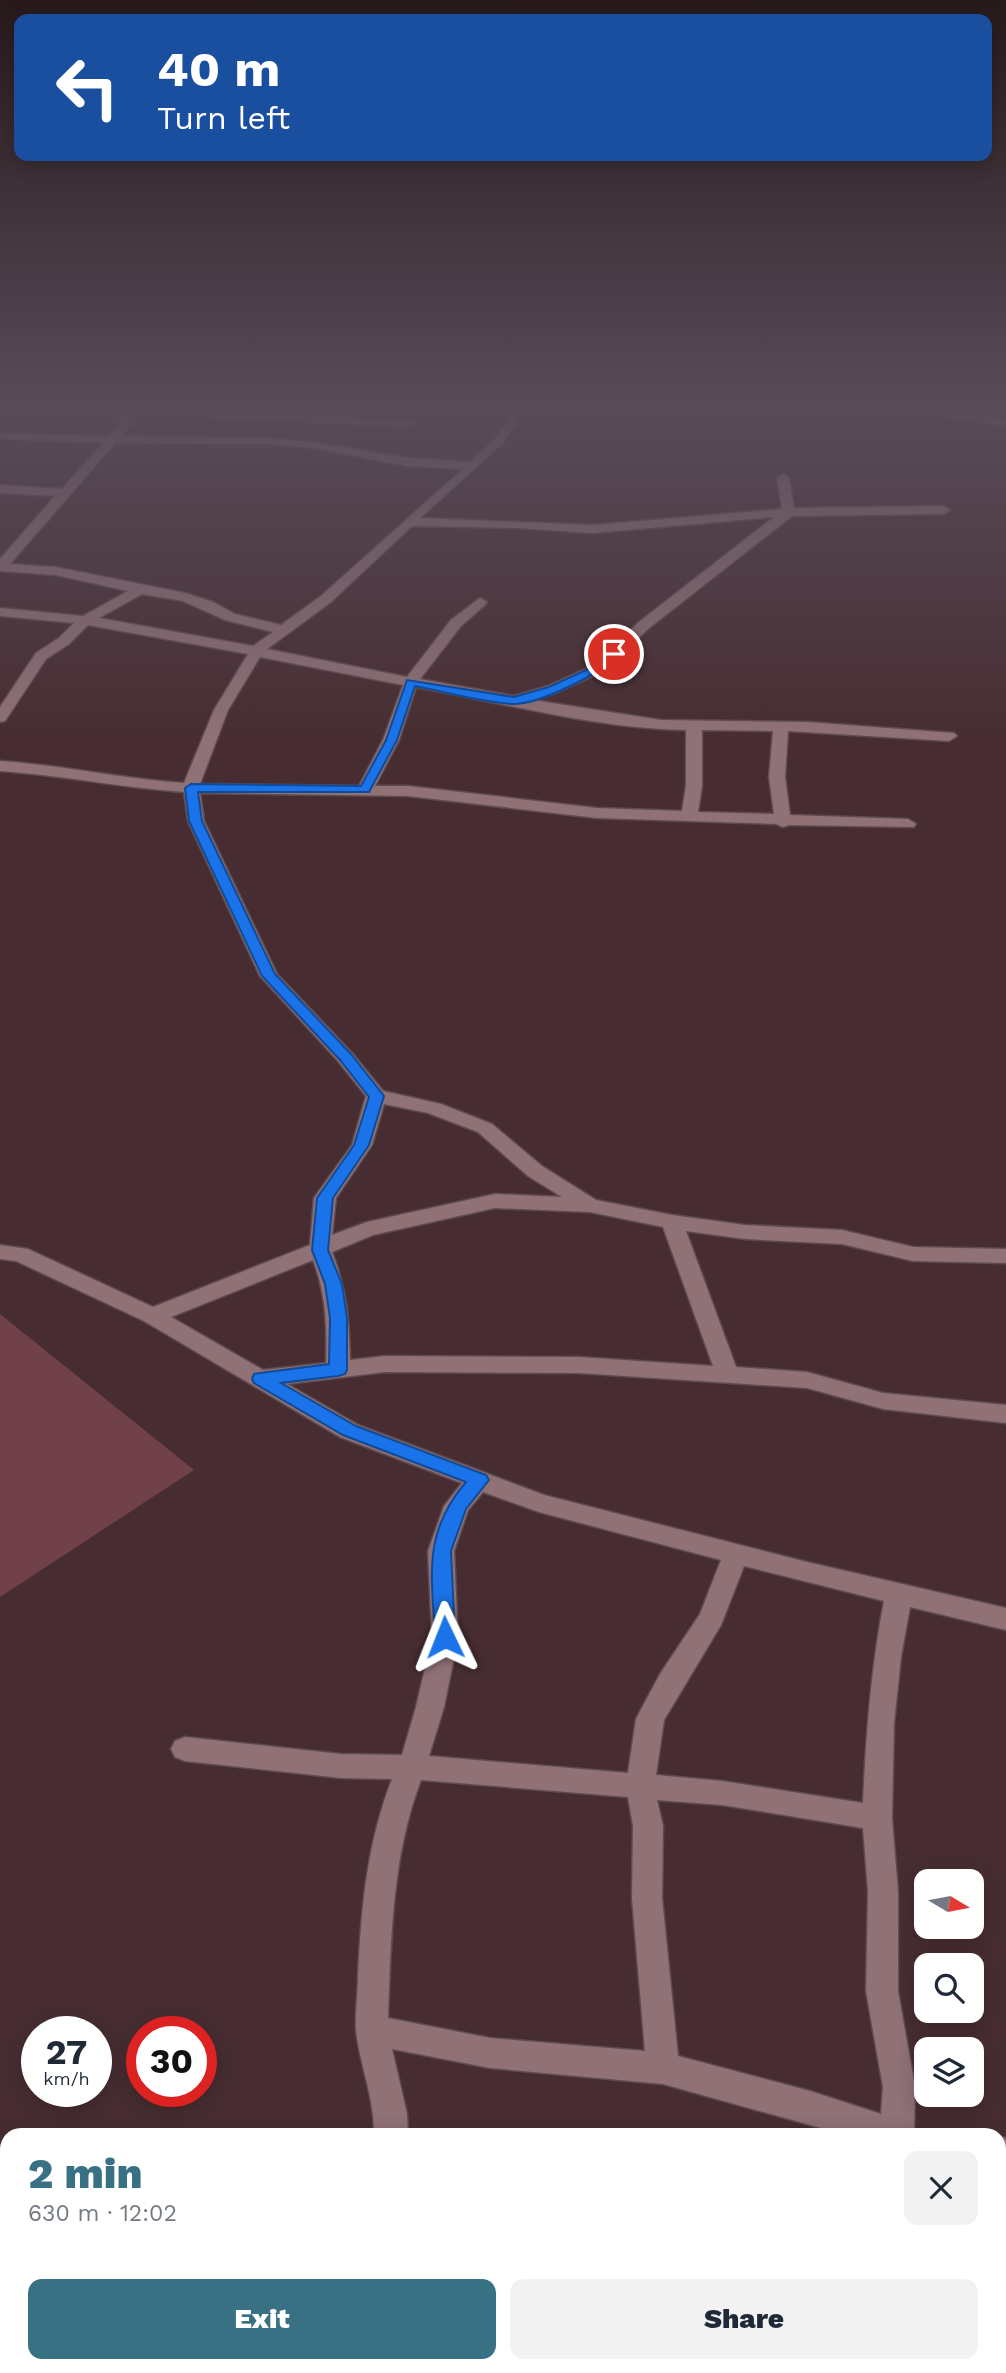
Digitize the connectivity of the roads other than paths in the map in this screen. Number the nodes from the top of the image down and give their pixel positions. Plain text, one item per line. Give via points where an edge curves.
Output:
1 (43, 517) edge
2 (416, 517) edge
3 (737, 517) edge
4 (783, 517) edge
5 (410, 522) junction
6 (0, 567) edge
7 (140, 590) junction
8 (480, 602) dead end
9 (0, 612) edge
10 (85, 620) junction
11 (283, 631) junction
12 (257, 650) junction
13 (411, 682) junction
14 (514, 701) junction
15 (0, 718) edge
16 (694, 726) junction
17 (781, 727) junction
18 (949, 736) dead end
19 (0, 766) edge
20 (191, 788) junction
21 (365, 790) junction
22 (689, 818) junction
23 (783, 822) junction
24 (908, 824) dead end
25 (376, 1096) junction
26 (590, 1205) junction
27 (672, 1222) junction
28 (0, 1236) edge
29 (320, 1250) junction
30 (10, 1253) edge
31 (1006, 1256) edge
32 (152, 1316) junction
33 (338, 1370) junction
34 (728, 1376) junction
35 (260, 1379) junction
36 (1006, 1415) edge
37 (479, 1480) junction
38 (736, 1554) junction
39 (900, 1593) junction
40 (999, 1615) edge
41 (185, 1749) dead end
42 (411, 1767) junction
43 (640, 1787) junction
44 (877, 1818) junction
45 (372, 2030) junction
46 (663, 2068) junction
47 (391, 2128) edge
48 (875, 2128) edge
49 (897, 2128) edge

1 - 6 street
2 - 5 street
3 - 5 street via 593,530
4 - 14 street via 644,625 599,668
5 - 11 street via 326,599
6 - 7 street via 56,570
7 - 10 street
7 - 11 street via 185,597 230,617
8 - 13 street via 456,623
9 - 10 street
10 - 12 street
10 - 15 street via 41,656
11 - 12 street
12 - 13 street
12 - 20 street via 221,710
13 - 14 street
13 - 21 street via 391,740
14 - 16 street via 649,724
16 - 17 street
16 - 22 street
17 - 18 street
17 - 23 street via 777,778
19 - 20 street
20 - 21 street
20 - 25 street via 196,821 269,976
21 - 22 street
22 - 23 street
23 - 24 street
25 - 26 street via 434,1108 485,1128 535,1171
25 - 29 street via 362,1145 325,1198
26 - 27 street
26 - 29 street via 495,1201 367,1228
27 - 31 street via 745,1232 842,1237 913,1254
27 - 34 street
28 - 30 street
29 - 32 street
29 - 33 street via 335,1295
30 - 32 street
32 - 35 street
33 - 34 street via 384,1364 579,1365
33 - 35 street
34 - 36 street via 807,1380 883,1401
35 - 37 street via 349,1431
37 - 38 street via 539,1503
37 - 42 street via 457,1506 441,1551 445,1637
38 - 39 street
38 - 43 street via 712,1618 650,1719
39 - 40 street
39 - 44 street via 880,1723
41 - 42 street via 341,1766
42 - 43 street
42 - 45 street via 385,1852 376,1924
43 - 44 street via 722,1793
43 - 46 street via 648,1826 647,1898
44 - 49 street via 883,1892 882,1991 899,2087
45 - 46 street via 490,2053
45 - 47 street
46 - 48 street

